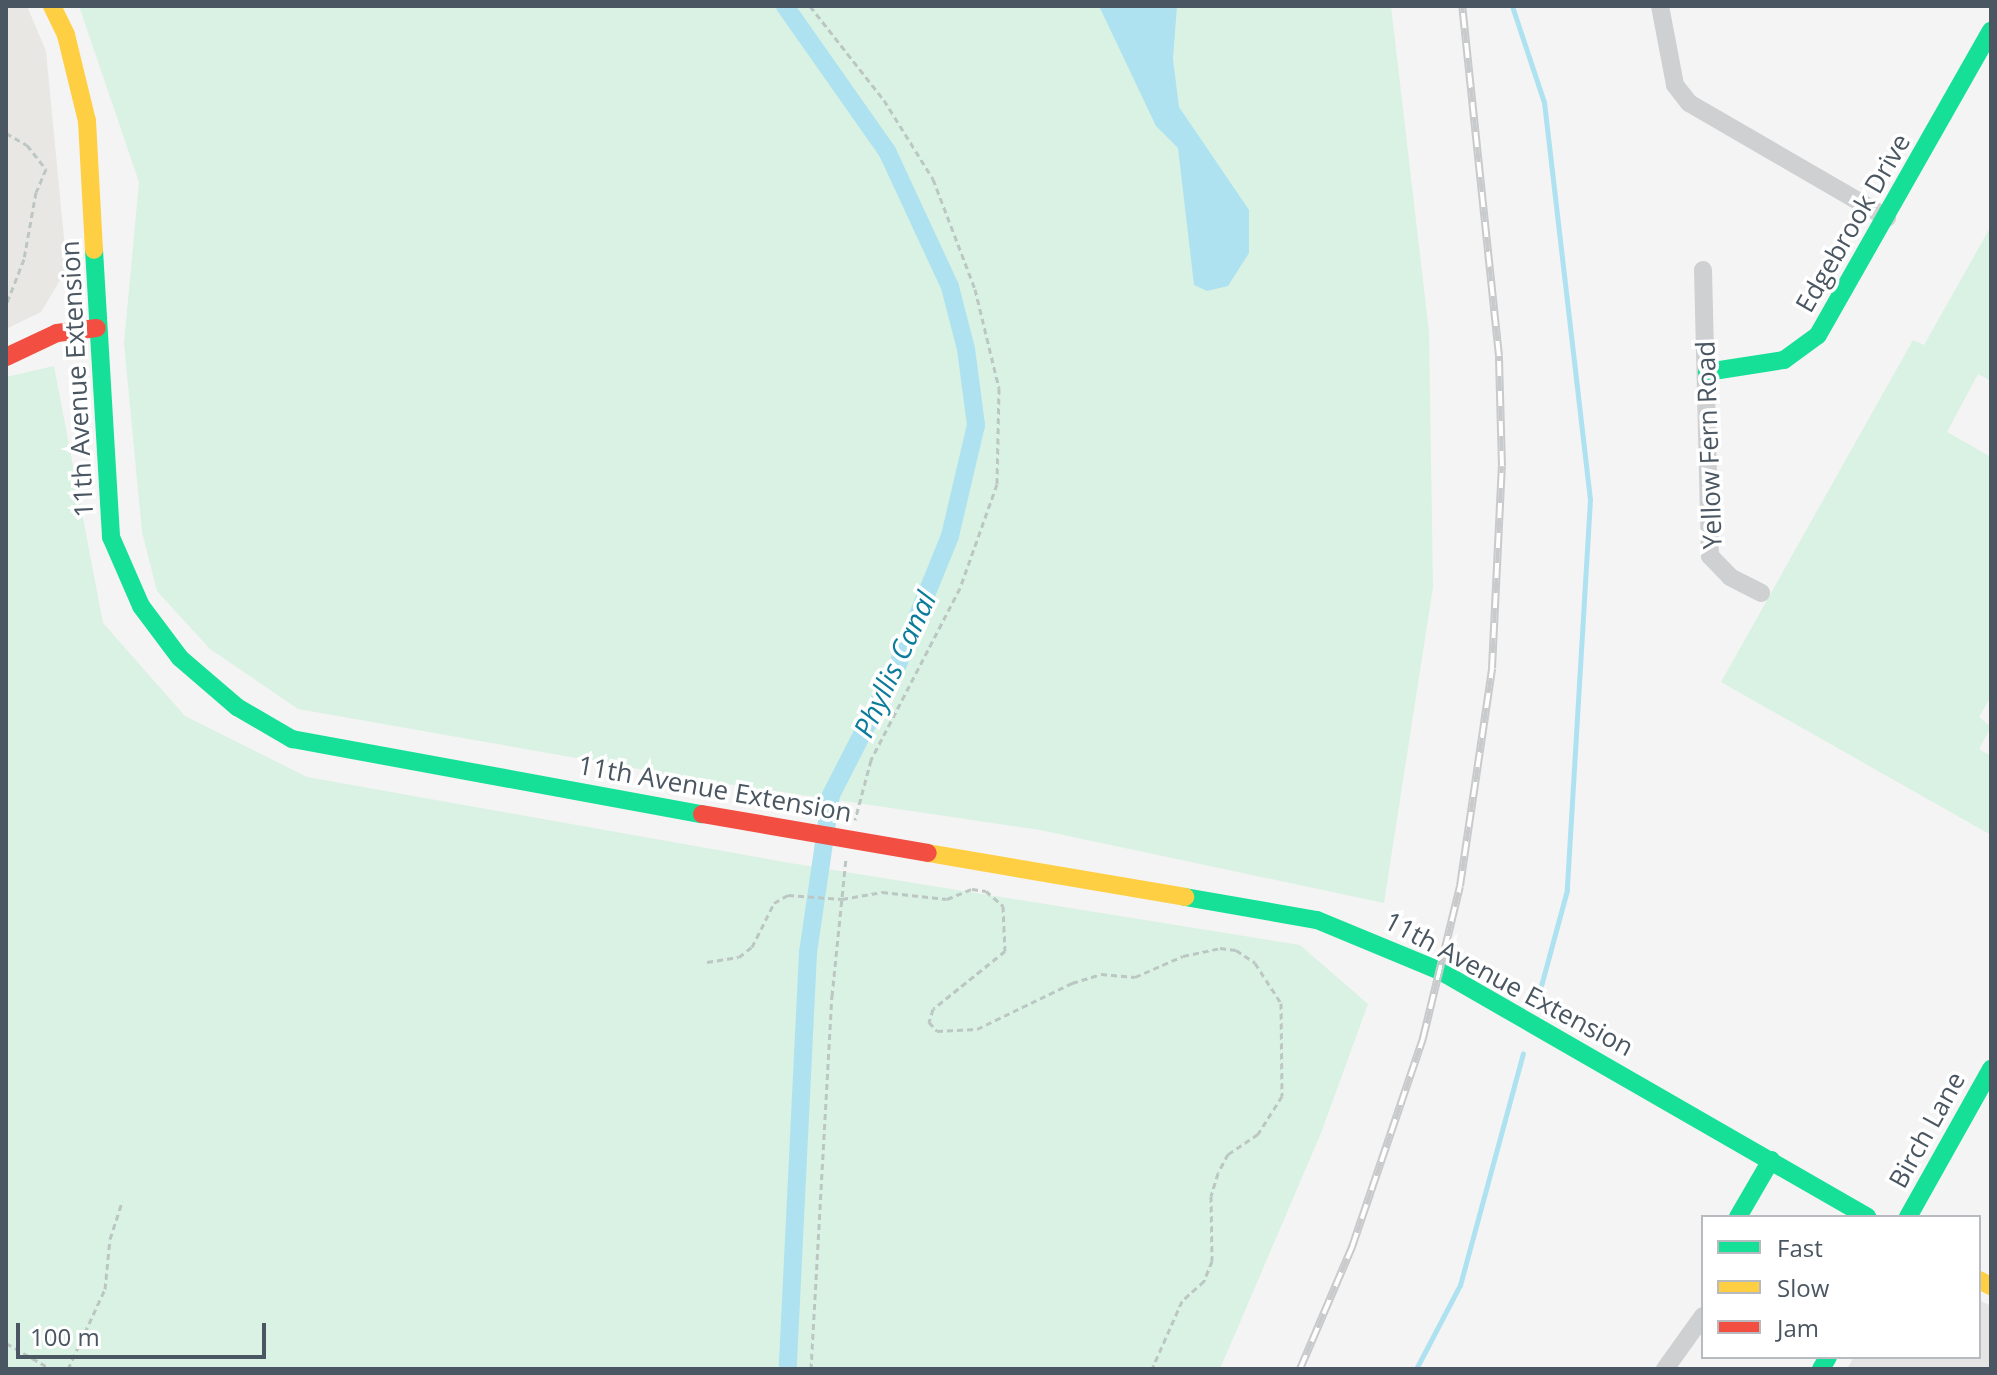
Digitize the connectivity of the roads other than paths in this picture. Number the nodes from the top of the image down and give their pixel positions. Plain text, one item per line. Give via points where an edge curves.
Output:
1 (52, 6) edge
2 (1660, 6) edge
3 (1991, 31) edge
4 (1887, 218) junction
5 (1703, 270) dead end
6 (97, 328) junction
7 (6, 357) edge
8 (1707, 372) junction
9 (1761, 593) dead end
10 (1991, 1069) edge
11 (1771, 1160) junction
12 (1739, 1215) edge
13 (1864, 1215) edge
14 (1909, 1215) edge
15 (1701, 1319) edge
16 (1665, 1369) edge

1 - 6 street, 11th Avenue Extension via 66,35 87,121 96,207
2 - 4 street via 1675,85 1689,103
3 - 4 street, Edgebrook Drive
4 - 8 street, Edgebrook Drive via 1837,309 1806,348 1771,364
5 - 8 street, Yellow Fern Road
6 - 7 street via 57,333
6 - 11 street, 11th Avenue Extension via 111,537 141,606 180,658 237,707 292,739 1317,920 1440,971
8 - 9 street, Yellow Fern Road via 1710,556 1730,577
10 - 14 street, Birch Lane
11 - 12 street
11 - 13 street, 11th Avenue Extension
15 - 16 street

